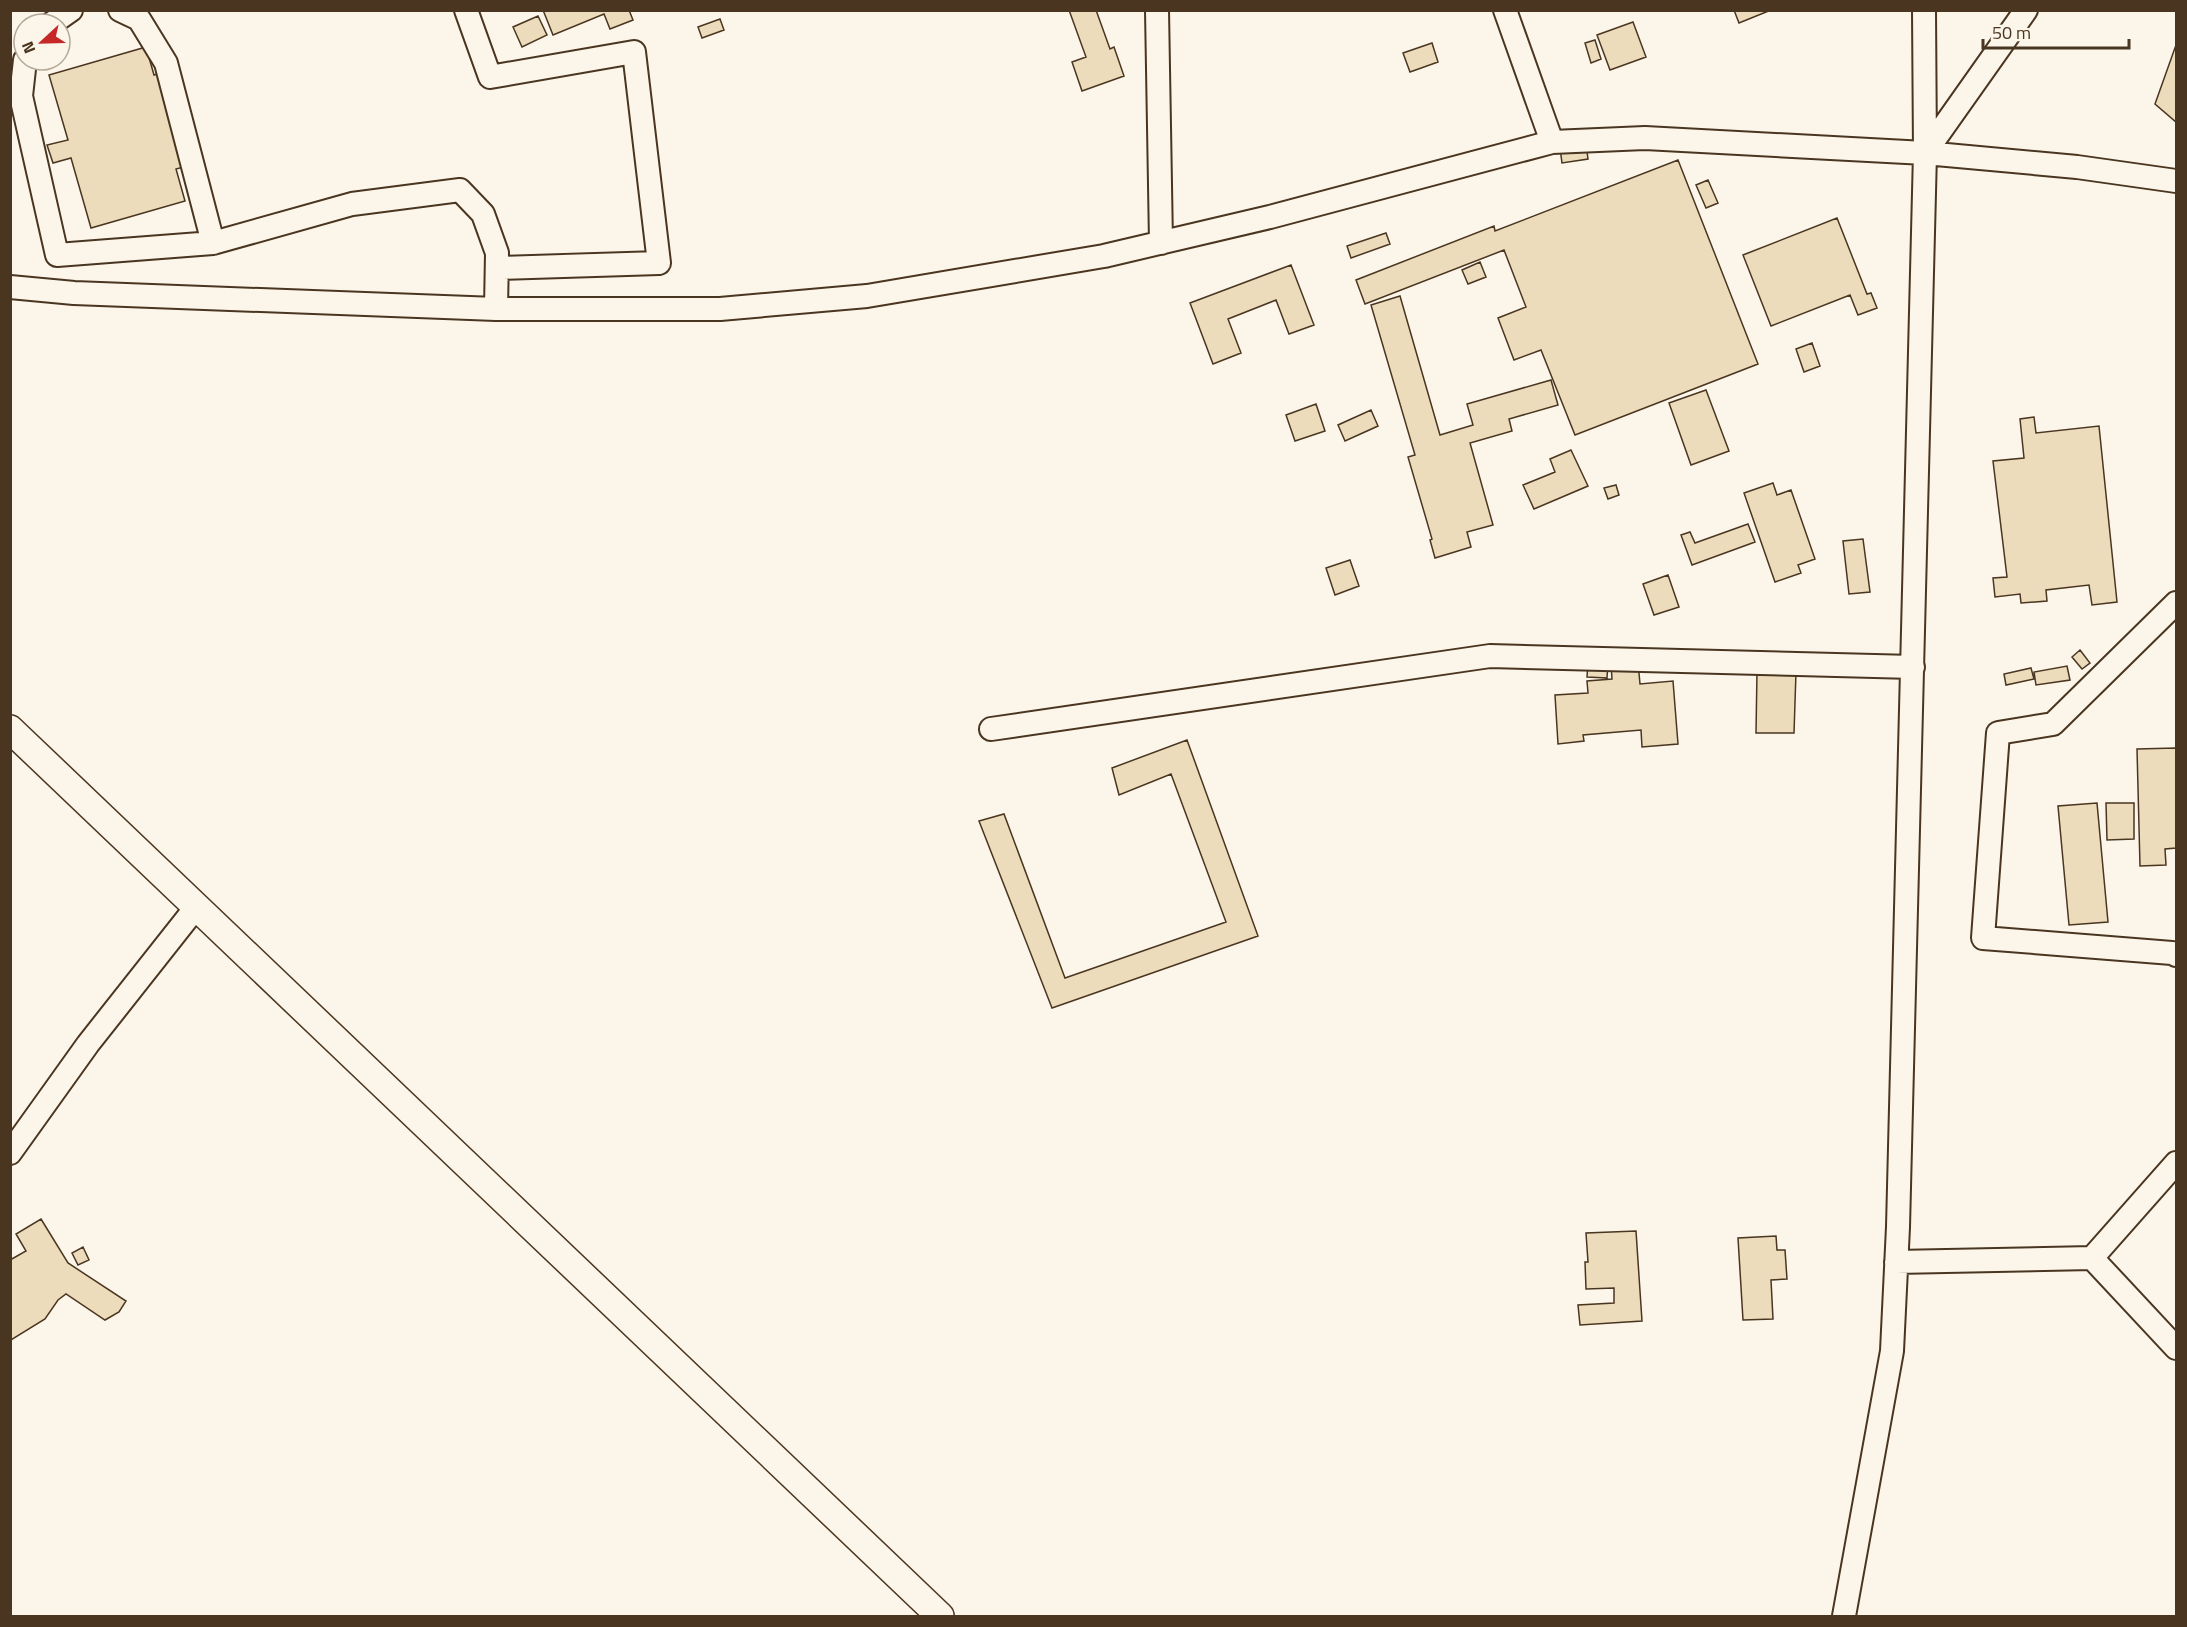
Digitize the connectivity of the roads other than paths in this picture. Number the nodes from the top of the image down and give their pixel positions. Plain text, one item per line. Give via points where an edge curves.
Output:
1 (120, 10) edge
2 (466, 10) edge
3 (1157, 10) edge
4 (1505, 10) edge
5 (1924, 10) edge
6 (2026, 10) edge
7 (24, 72) edge
8 (1552, 142) junction
9 (1925, 153) junction
10 (2176, 181) edge
11 (213, 243) junction
12 (1161, 243) junction
13 (497, 268) junction
14 (10, 287) edge
15 (496, 309) junction
16 (2176, 603) edge
17 (1912, 667) junction
18 (10, 729) edge
19 (991, 729) dead end
20 (197, 906) junction
21 (2176, 955) edge
22 (10, 1153) edge
23 (2176, 1163) edge
24 (2092, 1258) junction
25 (1896, 1262) junction
26 (2176, 1348) edge
27 (933, 1614) edge
28 (1844, 1617) edge

1 - 11 street via 139,19 166,63
2 - 13 street via 490,77 634,52 658,263
3 - 12 street
4 - 8 street
5 - 9 street
6 - 9 street
7 - 11 street via 21,96 57,255
8 - 9 street via 1645,138
8 - 12 street
9 - 10 street
9 - 17 street
11 - 13 street via 352,204 460,190 483,214 498,253
12 - 15 street via 867,296 720,309
13 - 15 street
14 - 15 street via 74,293
16 - 21 street via 2053,724 1998,733 1983,938
17 - 19 street via 1490,656
17 - 25 street
18 - 20 main road
20 - 22 street via 88,1044
20 - 27 main road
23 - 24 street
24 - 25 street
24 - 26 street
25 - 28 street via 1892,1351

